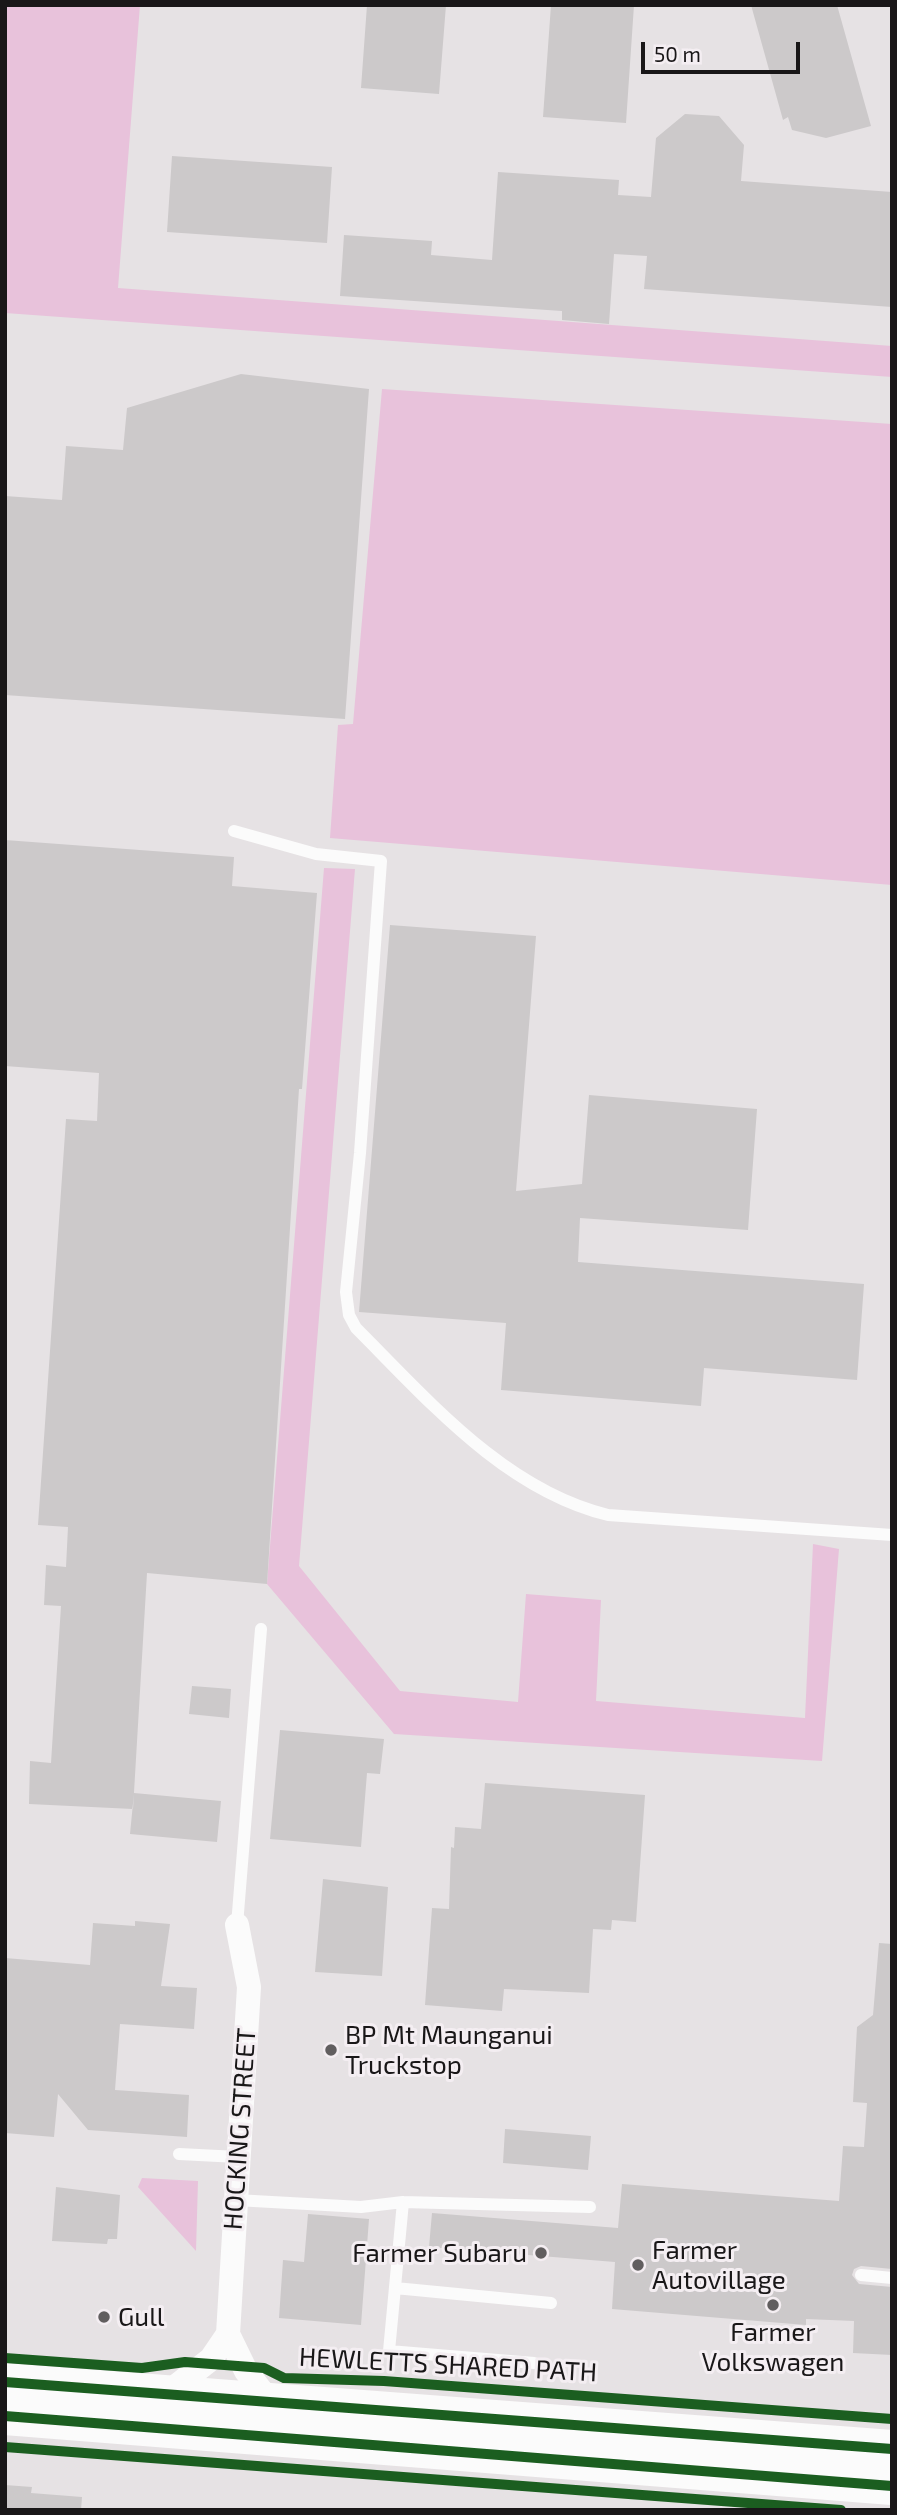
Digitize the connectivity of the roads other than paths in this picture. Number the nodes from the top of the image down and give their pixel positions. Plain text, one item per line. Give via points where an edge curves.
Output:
1 (234, 831) dead end
2 (892, 1535) edge
3 (261, 1629) dead end
4 (237, 1925) joint
5 (179, 2154) dead end
6 (238, 2157) junction
7 (236, 2200) junction
8 (404, 2202) junction
9 (590, 2207) dead end
10 (861, 2275) dead end
11 (892, 2278) edge
12 (395, 2288) junction
13 (551, 2303) dead end
14 (228, 2334) junction
15 (534, 2363) dead end
16 (5, 2382) edge
17 (166, 2394) junction
18 (269, 2401) junction
19 (5, 2416) edge
20 (892, 2448) edge
21 (892, 2486) edge

1 - 2 lane via 316,854 381,861 346,1292 356,1328 436,1408 515,1474 563,1501 608,1515
3 - 4 lane
4 - 6 street, HOCKING STREET via 249,1987
5 - 6 lane
6 - 7 street, HOCKING STREET
7 - 8 lane via 361,2207
7 - 14 street, HOCKING STREET
8 - 9 lane
8 - 12 lane
10 - 11 lane
12 - 13 lane
12 - 15 lane via 389,2351
14 - 17 street via 211,2359
14 - 18 street, HOCKING STREET via 246,2371
16 - 17 highway
17 - 18 highway
18 - 20 highway
19 - 21 highway

